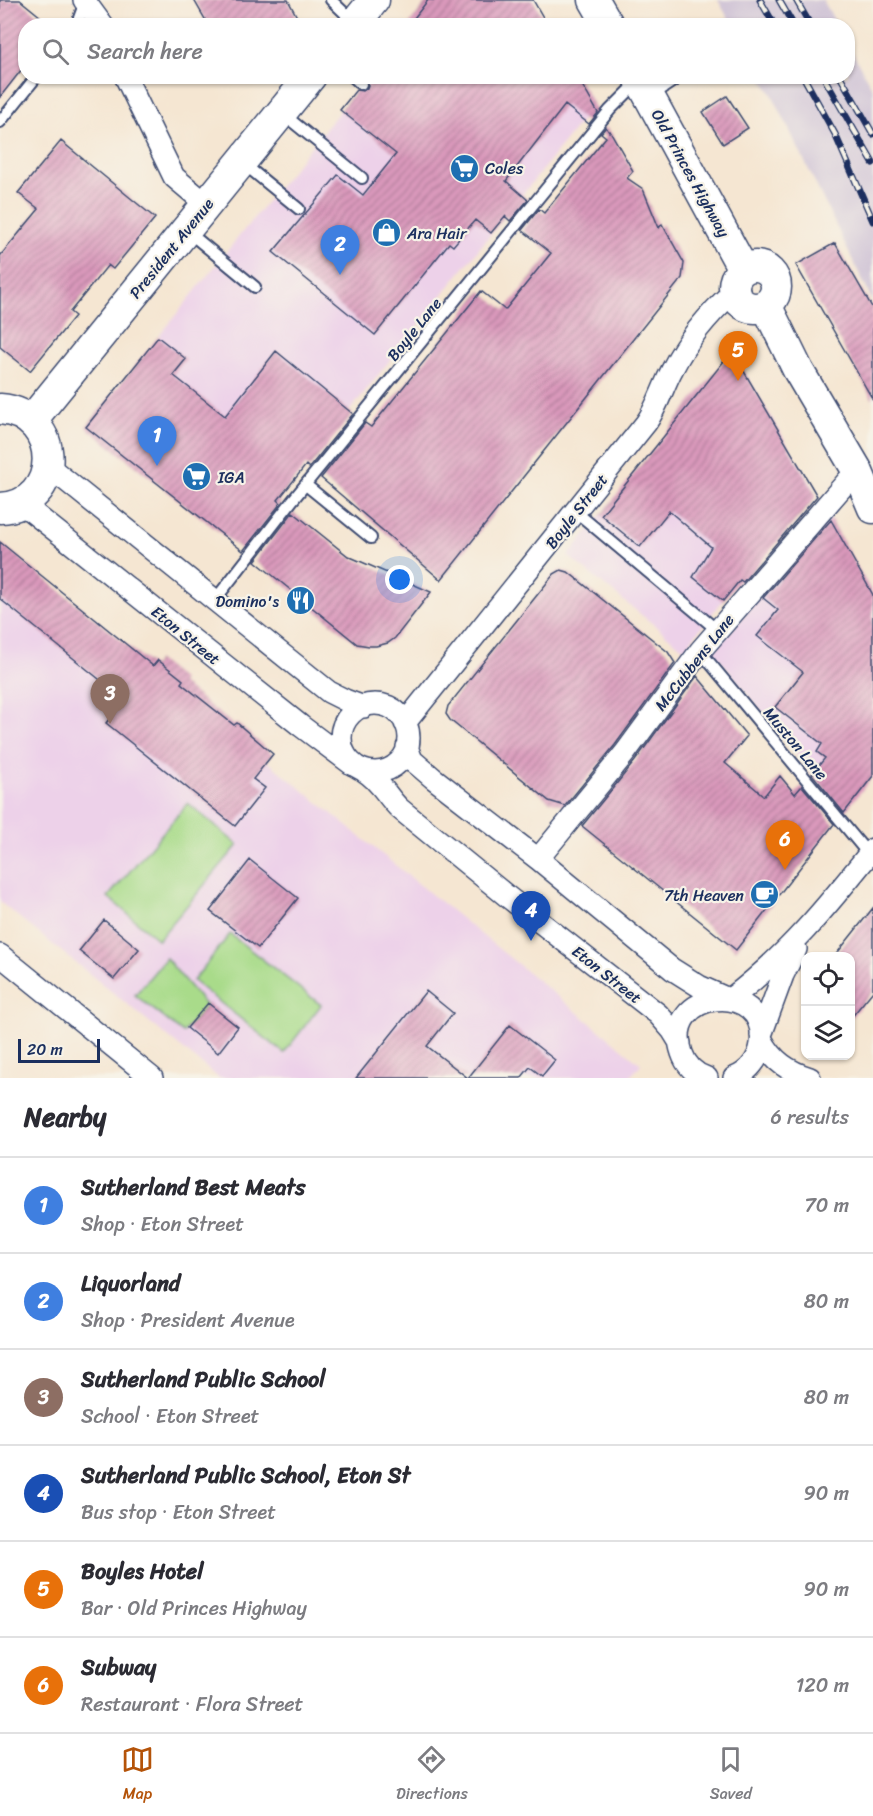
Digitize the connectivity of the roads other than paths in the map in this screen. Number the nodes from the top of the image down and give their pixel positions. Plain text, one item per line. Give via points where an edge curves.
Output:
1 (84, 0) edge
2 (331, 0) edge
3 (374, 0) edge
4 (594, 0) edge
5 (79, 18) edge
6 (97, 18) edge
7 (348, 18) edge
8 (359, 18) edge
9 (604, 18) edge
10 (31, 84) edge
11 (126, 84) edge
12 (305, 84) edge
13 (642, 85) edge
14 (282, 113) junction
15 (0, 122) edge
16 (242, 162) junction
17 (362, 178) dead end
18 (206, 204) junction
19 (299, 209) dead end
20 (186, 230) junction
21 (739, 280) junction
22 (255, 287) dead end
23 (0, 409) edge
24 (31, 421) junction
25 (48, 466) junction
26 (865, 477) edge
27 (306, 485) junction
28 (11, 506) edge
29 (873, 508) edge
30 (575, 511) junction
31 (371, 538) dead end
32 (215, 600) junction
33 (717, 630) junction
34 (700, 651) junction
35 (364, 707) junction
36 (405, 723) junction
37 (407, 747) junction
38 (359, 768) junction
39 (871, 852) edge
40 (538, 859) junction
41 (810, 926) junction
42 (0, 956) edge
43 (728, 999) junction
44 (762, 1037) junction
45 (681, 1050) junction
46 (152, 1078) edge
47 (675, 1078) edge
48 (707, 1078) edge
49 (734, 1078) edge
50 (810, 1078) edge

1 - 5 lane
1 - 6 street
2 - 7 lane
3 - 8 street
4 - 9 street
10 - 15 lane
11 - 18 street via 174,177
12 - 14 street, President Avenue
13 - 21 street, Old Princes Highway
13 - 27 lane, Boyle Lane via 610,110
14 - 16 street, President Avenue
14 - 17 lane
16 - 18 street, President Avenue
16 - 19 lane
18 - 20 street, President Avenue
20 - 22 lane
20 - 24 street, President Avenue
21 - 26 street via 749,266 762,267 773,275 776,288 766,305 798,370
21 - 30 street, Boyle Street via 686,345 652,414
23 - 24 street
24 - 25 street via 45,441
25 - 28 street via 39,488
25 - 32 street
26 - 29 street
26 - 33 street, McCubbens Lane
27 - 31 lane
27 - 32 lane, Boyle Lane
28 - 38 street, Eton Street
30 - 33 lane
30 - 36 street, Boyle Street
32 - 35 street via 330,692
33 - 34 street, McCubbens Lane
34 - 39 lane, Muston Lane
34 - 40 street, McCubbens Lane via 625,753
35 - 36 street via 384,706
35 - 38 street via 349,716 341,733 343,751
36 - 37 street
37 - 38 street via 400,761 387,770 372,772
37 - 40 street via 412,760
38 - 45 street, Eton Street via 428,833 658,1014 672,1030
39 - 41 street
40 - 43 street via 672,969
41 - 43 street via 764,972
41 - 44 street via 783,975
42 - 46 street
43 - 44 street via 754,1015
43 - 45 street via 708,1000 692,1010 682,1025
44 - 49 street via 755,1062
44 - 50 street via 768,1052 781,1065
45 - 47 street
45 - 48 street, Eton Street via 696,1072

